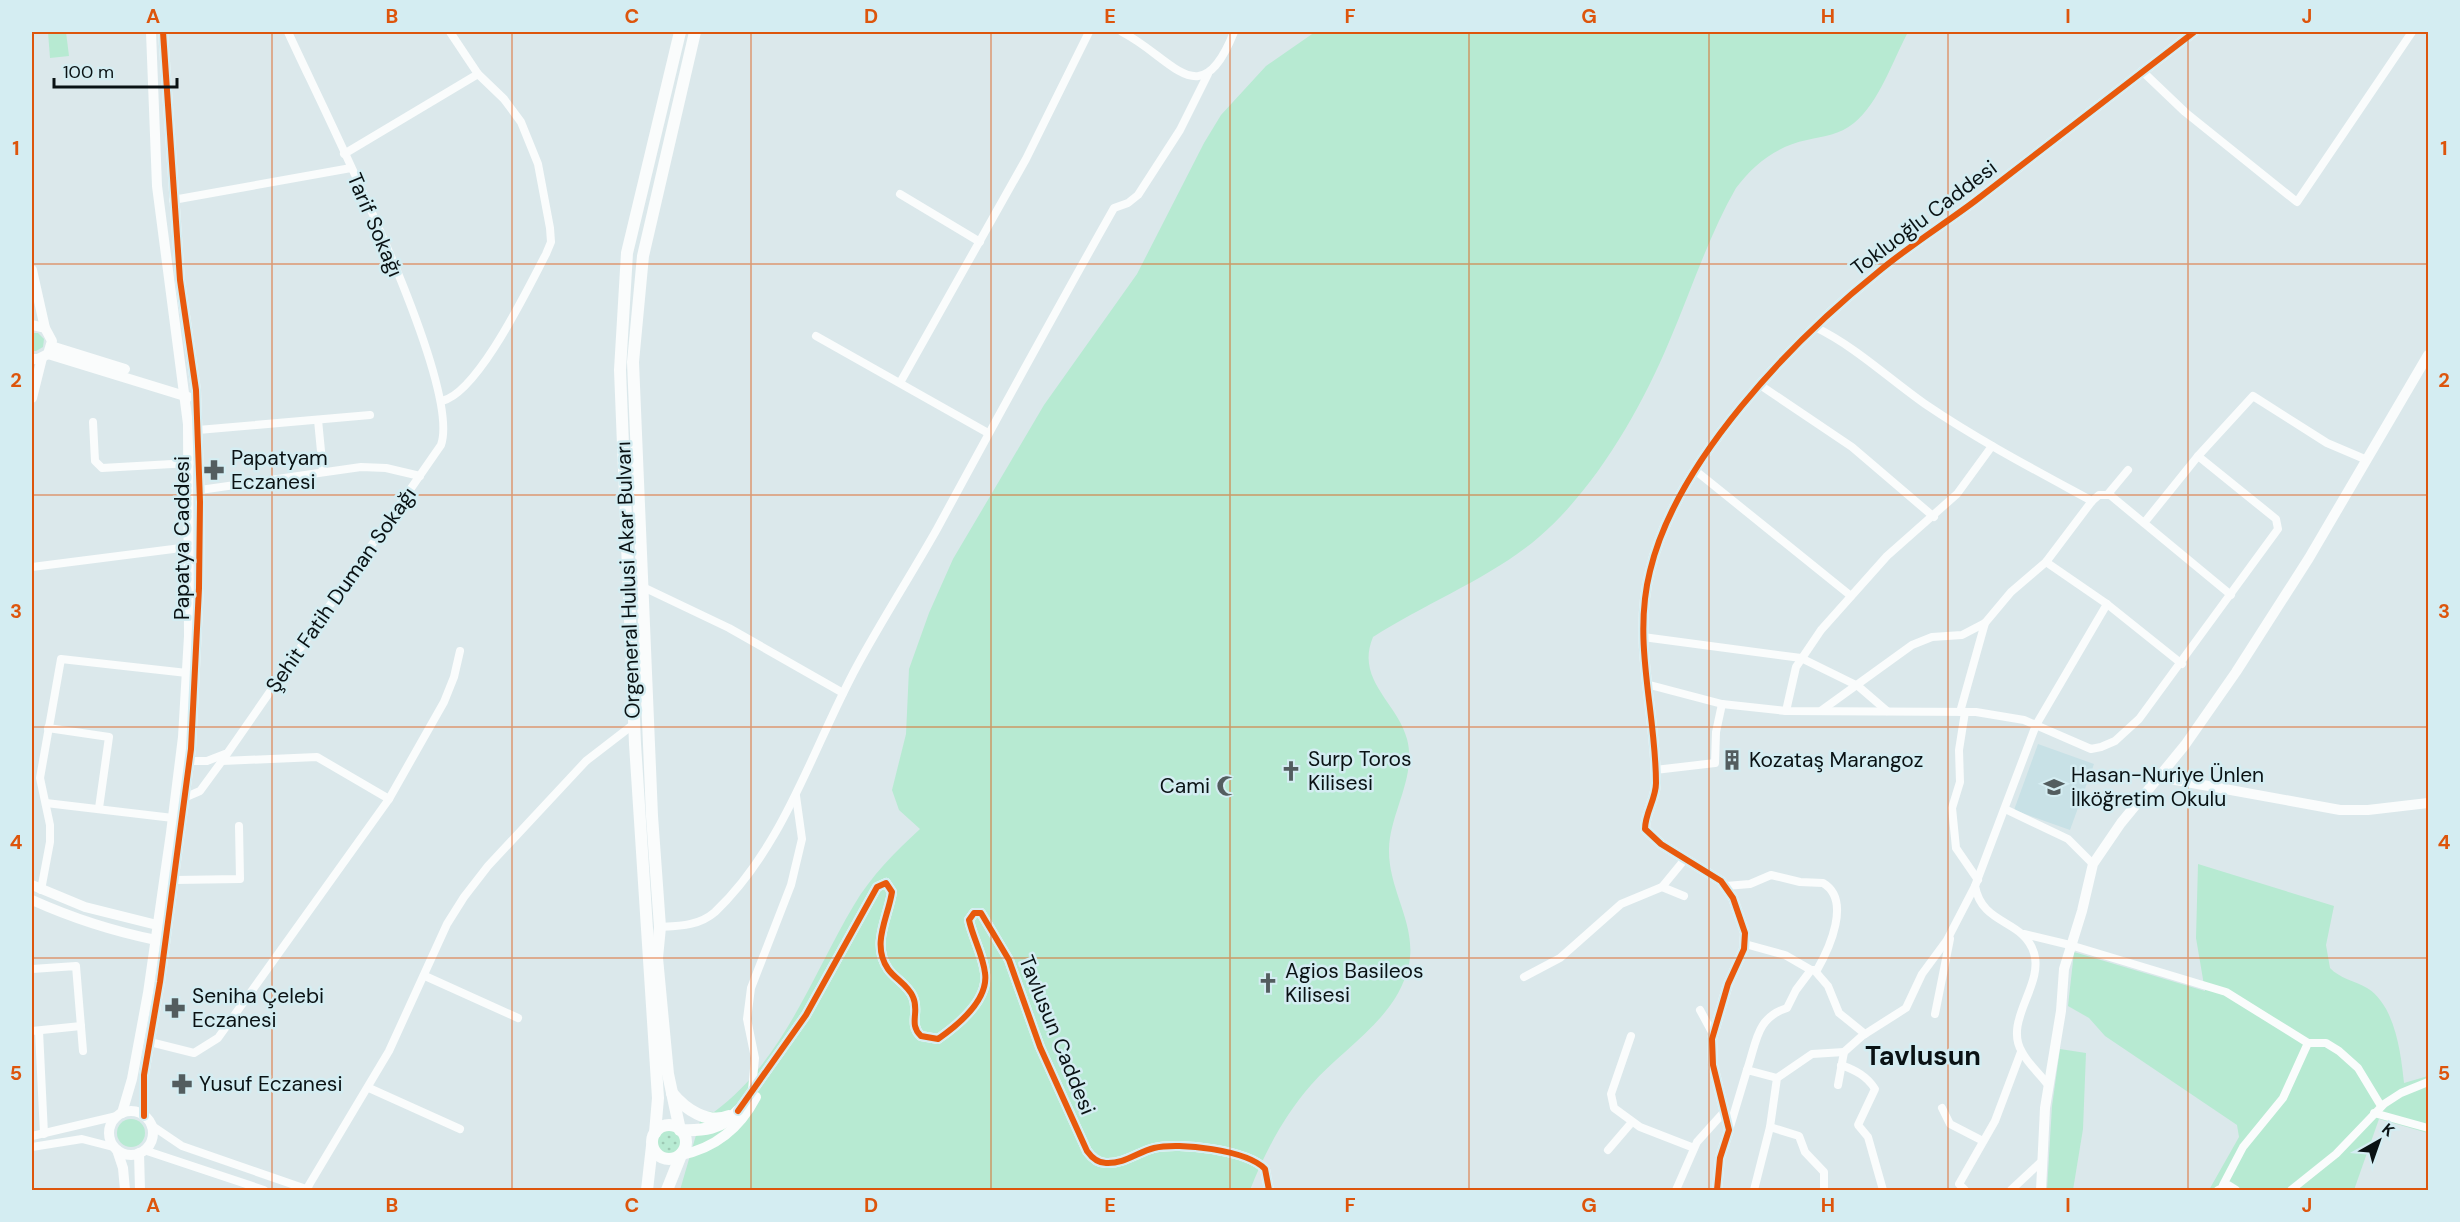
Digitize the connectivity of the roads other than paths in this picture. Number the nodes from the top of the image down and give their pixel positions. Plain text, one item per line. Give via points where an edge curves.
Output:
1 (151, 32) edge
2 (163, 32) edge
3 (288, 32) edge
4 (450, 32) edge
5 (680, 32) edge
6 (695, 32) edge
7 (1089, 32) edge
8 (1122, 32) edge
9 (1234, 32) edge
10 (2194, 32) edge
11 (2412, 32) edge
12 (2142, 71) junction
13 (478, 74) junction
14 (1208, 74) junction
15 (344, 154) junction
16 (351, 168) junction
17 (900, 194) dead end
18 (173, 200) junction
19 (980, 242) junction
20 (32, 270) edge
21 (32, 325) edge
22 (1815, 327) junction
23 (45, 328) junction
24 (816, 336) dead end
25 (43, 354) edge
26 (2428, 355) edge
27 (901, 381) junction
28 (1760, 385) junction
29 (191, 391) junction
30 (32, 398) edge
31 (442, 401) junction
32 (370, 415) dead end
33 (318, 420) junction
34 (93, 422) dead end
35 (445, 425) joint
36 (198, 430) junction
37 (987, 433) junction
38 (1992, 446) junction
39 (2198, 456) junction
40 (2367, 460) junction
41 (190, 463) junction
42 (2128, 470) dead end
43 (1696, 471) junction
44 (323, 472) junction
45 (420, 477) junction
46 (200, 490) junction
47 (2108, 494) junction
48 (2092, 501) junction
49 (1934, 517) junction
50 (2145, 524) junction
51 (189, 548) junction
52 (2046, 562) junction
53 (32, 567) edge
54 (643, 587) junction
55 (2231, 595) junction
56 (1851, 596) junction
57 (2107, 604) junction
58 (1985, 623) junction
59 (1642, 637) junction
60 (460, 651) dead end
61 (1801, 658) junction
62 (2182, 664) junction
63 (187, 673) junction
64 (1646, 684) junction
65 (1858, 686) junction
66 (843, 693) junction
67 (1722, 704) junction
68 (1786, 711) junction
69 (1821, 711) junction
70 (1887, 711) junction
71 (1962, 712) junction
72 (634, 724) junction
73 (2036, 724) junction
74 (48, 728) junction
75 (229, 752) junction
76 (185, 761) junction
77 (222, 761) junction
78 (1656, 770) junction
79 (2159, 777) junction
80 (181, 796) junction
81 (796, 796) junction
82 (389, 799) junction
83 (46, 803) junction
84 (2428, 803) edge
85 (99, 808) junction
86 (2005, 809) junction
87 (173, 818) junction
88 (239, 826) dead end
89 (1685, 859) junction
90 (2093, 864) junction
91 (175, 879) junction
92 (1976, 883) junction
93 (1726, 886) junction
94 (36, 887) edge
95 (1662, 888) junction
96 (1684, 896) dead end
97 (32, 900) edge
98 (157, 925) junction
99 (660, 927) junction
100 (1951, 934) junction
101 (2024, 934) junction
102 (156, 940) junction
103 (1745, 944) junction
104 (2070, 945) junction
105 (32, 969) edge
106 (1813, 970) junction
107 (425, 976) junction
108 (1524, 977) dead end
109 (1700, 1010) dead end
110 (1935, 1014) dead end
111 (518, 1018) dead end
112 (81, 1026) junction
113 (35, 1031) edge
114 (1713, 1034) junction
115 (1865, 1034) junction
116 (1631, 1036) dead end
117 (150, 1042) junction
118 (2308, 1043) junction
119 (83, 1051) dead end
120 (1844, 1052) junction
121 (2021, 1052) junction
122 (1841, 1065) junction
123 (1747, 1070) junction
124 (764, 1077) junction
125 (1777, 1078) junction
126 (2428, 1082) edge
127 (1838, 1085) dead end
128 (2048, 1085) junction
129 (369, 1088) junction
130 (670, 1092) junction
131 (751, 1095) junction
132 (1942, 1108) dead end
133 (2377, 1110) junction
134 (738, 1111) junction
135 (1724, 1112) junction
136 (119, 1114) junction
137 (147, 1120) junction
138 (1632, 1122) junction
139 (1770, 1127) junction
140 (2428, 1128) edge
141 (459, 1129) dead end
142 (680, 1130) junction
143 (1729, 1130) junction
144 (655, 1133) junction
145 (44, 1134) junction
146 (32, 1136) edge
147 (1983, 1141) junction
148 (652, 1146) junction
149 (32, 1147) edge
150 (115, 1148) junction
151 (1694, 1148) junction
152 (1608, 1150) dead end
153 (142, 1152) junction
154 (681, 1155) junction
155 (2041, 1161) junction
156 (2221, 1188) edge
157 (307, 1190) edge
158 (124, 1191) edge
159 (140, 1191) edge
160 (264, 1191) edge
161 (647, 1191) edge
162 (667, 1191) edge
163 (1269, 1191) edge
164 (1676, 1191) edge
165 (1717, 1191) edge
166 (1754, 1191) edge
167 (1824, 1191) edge
168 (1883, 1191) edge
169 (1965, 1191) edge
170 (2011, 1191) edge
171 (2041, 1191) edge
172 (2236, 1191) edge
173 (2291, 1191) edge

1 - 29 street, Papatya Caddesi via 157,186
2 - 18 street, Papatya Caddesi
3 - 15 street, Tarif Sokağı
4 - 13 street
5 - 72 main road, Orgeneral Hulusi Akar Bulvarı via 627,253 620,370
6 - 54 main road, Orgeneral Hulusi Akar Bulvarı via 643,256 633,362
7 - 19 street
8 - 14 street via 1184,75
9 - 14 street
10 - 12 street, Tokluoğlu Caddesi
11 - 12 street via 2297,202 2185,112
12 - 22 street, Tokluoğlu Caddesi via 1887,265
13 - 15 street
13 - 31 street via 521,122 538,164 551,242 489,356 456,395
14 - 37 street via 1180,130 1149,178 1133,199 1114,208
15 - 16 street, Tarif Sokağı
16 - 18 street
16 - 31 street, Tarif Sokağı via 384,240
17 - 19 street
18 - 29 street, Papatya Caddesi
19 - 27 street
20 - 23 street
21 - 23 street
22 - 28 street, Tokluoğlu Caddesi
22 - 38 street via 1845,343 1917,398
23 - 25 street via 51,336
24 - 27 street
25 - 29 street
25 - 30 street
26 - 40 street
27 - 37 street
28 - 43 street, Tokluoğlu Caddesi
28 - 49 street via 1852,447
29 - 36 street, Papatya Caddesi
29 - 41 street, Papatya Caddesi
31 - 35 street, Tarif Sokağı
32 - 33 street
33 - 36 street
33 - 44 street
34 - 41 street via 95,461 102,468
35 - 45 street, Şehit Fatih Duman Sokağı via 441,445
36 - 46 street, Papatya Caddesi
37 - 66 street
38 - 48 street
38 - 49 street via 1967,482
39 - 40 street via 2253,396 2327,443
39 - 50 street
39 - 55 street via 2279,524
40 - 79 street via 2260,635 2199,727
41 - 51 street, Papatya Caddesi
42 - 47 street
43 - 56 street
43 - 59 street, Tokluoğlu Caddesi via 1655,553 1645,592
44 - 45 street via 373,466
44 - 46 street
45 - 75 street, Şehit Fatih Duman Sokağı
46 - 76 street, Papatya Caddesi via 198,664
47 - 48 street
47 - 50 street
48 - 52 street
49 - 56 street via 1897,546
50 - 55 street
51 - 53 street
51 - 63 street, Papatya Caddesi
52 - 57 street
52 - 58 street via 2011,592
54 - 66 street via 738,633
54 - 99 main road, Orgeneral Hulusi Akar Bulvarı
55 - 62 street
56 - 61 street
57 - 62 street
57 - 73 street
58 - 65 street via 1968,633 1912,645
58 - 71 street
59 - 61 street
59 - 64 street, Tokluoğlu Caddesi
60 - 82 street via 444,702
61 - 65 street
61 - 68 street
62 - 73 street via 2139,719 2106,746 2091,749
63 - 74 street via 61,659
63 - 76 street, Papatya Caddesi
64 - 67 street
64 - 78 street, Tokluoğlu Caddesi
65 - 69 street
65 - 70 street
66 - 81 street
67 - 68 street
67 - 78 street via 1715,763
68 - 69 street
69 - 70 street
70 - 71 street
71 - 73 street
71 - 92 street via 1960,782 1952,808 1956,848
72 - 107 street via 586,761 479,876 447,924
72 - 144 main road, Orgeneral Hulusi Akar Bulvarı via 658,1098
73 - 86 street
74 - 83 street via 39,778
74 - 85 street via 109,737
75 - 76 street via 213,760
75 - 77 street, Şehit Fatih Duman Sokağı
76 - 80 street, Papatya Caddesi
77 - 80 street, Şehit Fatih Duman Sokağı via 200,791
77 - 82 street via 317,757
78 - 89 street, Tokluoğlu Caddesi via 1656,792 1646,829
79 - 84 street via 2340,810
79 - 90 street
80 - 87 street, Papatya Caddesi
80 - 91 street, Papatya Caddesi
81 - 99 street via 764,850 715,912 691,925
81 - 131 street via 802,839 791,885 751,988 747,1019 755,1058
82 - 117 street via 218,1038 194,1053
83 - 85 street
83 - 94 street via 50,842
85 - 87 street
86 - 90 street via 2068,839
86 - 92 street
87 - 98 street, Papatya Caddesi
88 - 91 street via 240,879
89 - 93 street
89 - 95 street
90 - 104 street
91 - 117 street, Papatya Caddesi
92 - 100 street
92 - 101 street via 1981,904 1990,914
93 - 103 street via 1741,919
93 - 106 street via 1749,884 1771,875 1828,886 1833,894 1835,932 1831,945
94 - 98 street via 99,912
95 - 96 street
95 - 108 street via 1622,904 1560,958
97 - 102 street via 116,932
98 - 102 street, Papatya Caddesi
99 - 130 main road, Orgeneral Hulusi Akar Bulvarı via 658,966
100 - 110 street
100 - 115 street via 1922,974 1906,1008
101 - 104 street
101 - 121 street via 2035,962 2018,1029
102 - 136 street, Papatya Caddesi via 135,1067
103 - 106 street via 1785,955
103 - 114 street
104 - 118 street via 2226,992
104 - 128 street
105 - 112 street via 76,966
106 - 115 street via 1828,986 1839,1013
106 - 123 street via 1796,990 1788,1008 1771,1014 1763,1023
107 - 111 street
107 - 129 street
109 - 114 street
112 - 113 street
112 - 119 street
113 - 145 street
114 - 135 street via 1713,1065
115 - 120 street
116 - 138 street via 1611,1098 1617,1112
117 - 137 street, Papatya Caddesi via 143,1087
118 - 133 street via 2326,1043 2358,1068
118 - 156 street via 2283,1098 2243,1147
120 - 122 street
120 - 125 street via 1812,1054
121 - 128 street
121 - 147 street via 1995,1121
122 - 127 street
122 - 168 street via 1856,1071 1875,1089 1858,1125 1868,1137
123 - 125 street
123 - 143 street
124 - 131 street, Tavlusun Caddesi
124 - 154 street, Tavlusun Caddesi via 738,1125 700,1151
124 - 163 street, Tavlusun Caddesi via 817,997 877,887 886,883 892,895 880,942 882,955 892,973 912,994 916,1005 914,1024 921,1036 938,1038 948,1032 983,992 986,973 969,920 981,913 1009,960 1040,1047 1093,1158 1114,1163 1152,1149 1180,1145 1238,1155 1265,1169
125 - 139 street
126 - 133 street via 2401,1093
128 - 155 street
129 - 141 street
129 - 157 street
130 - 134 main road via 702,1116 720,1119
130 - 142 main road, Orgeneral Hulusi Akar Bulvarı
131 - 134 street, Tavlusun Caddesi
132 - 147 street via 1950,1124
133 - 140 street
133 - 173 street via 2336,1154
134 - 142 main road via 731,1120 716,1126
135 - 143 street
135 - 151 street
136 - 137 street via 133,1111
136 - 145 street
136 - 150 street via 109,1130
137 - 153 street via 152,1136
137 - 157 street via 182,1146
138 - 151 street
138 - 152 street
139 - 166 street
139 - 167 street via 1799,1136 1805,1152 1824,1172
142 - 144 main road via 664,1126
142 - 154 main road via 685,1140
143 - 165 street via 1720,1158
144 - 148 main road
145 - 146 street
147 - 169 street via 1959,1184
148 - 154 main road via 662,1158
148 - 161 main road
149 - 150 street via 82,1139
150 - 153 street via 128,1155
150 - 158 street via 123,1168
151 - 164 street
153 - 159 street
153 - 160 street
154 - 162 main road
155 - 170 street
155 - 171 street
156 - 172 street via 2230,1185

